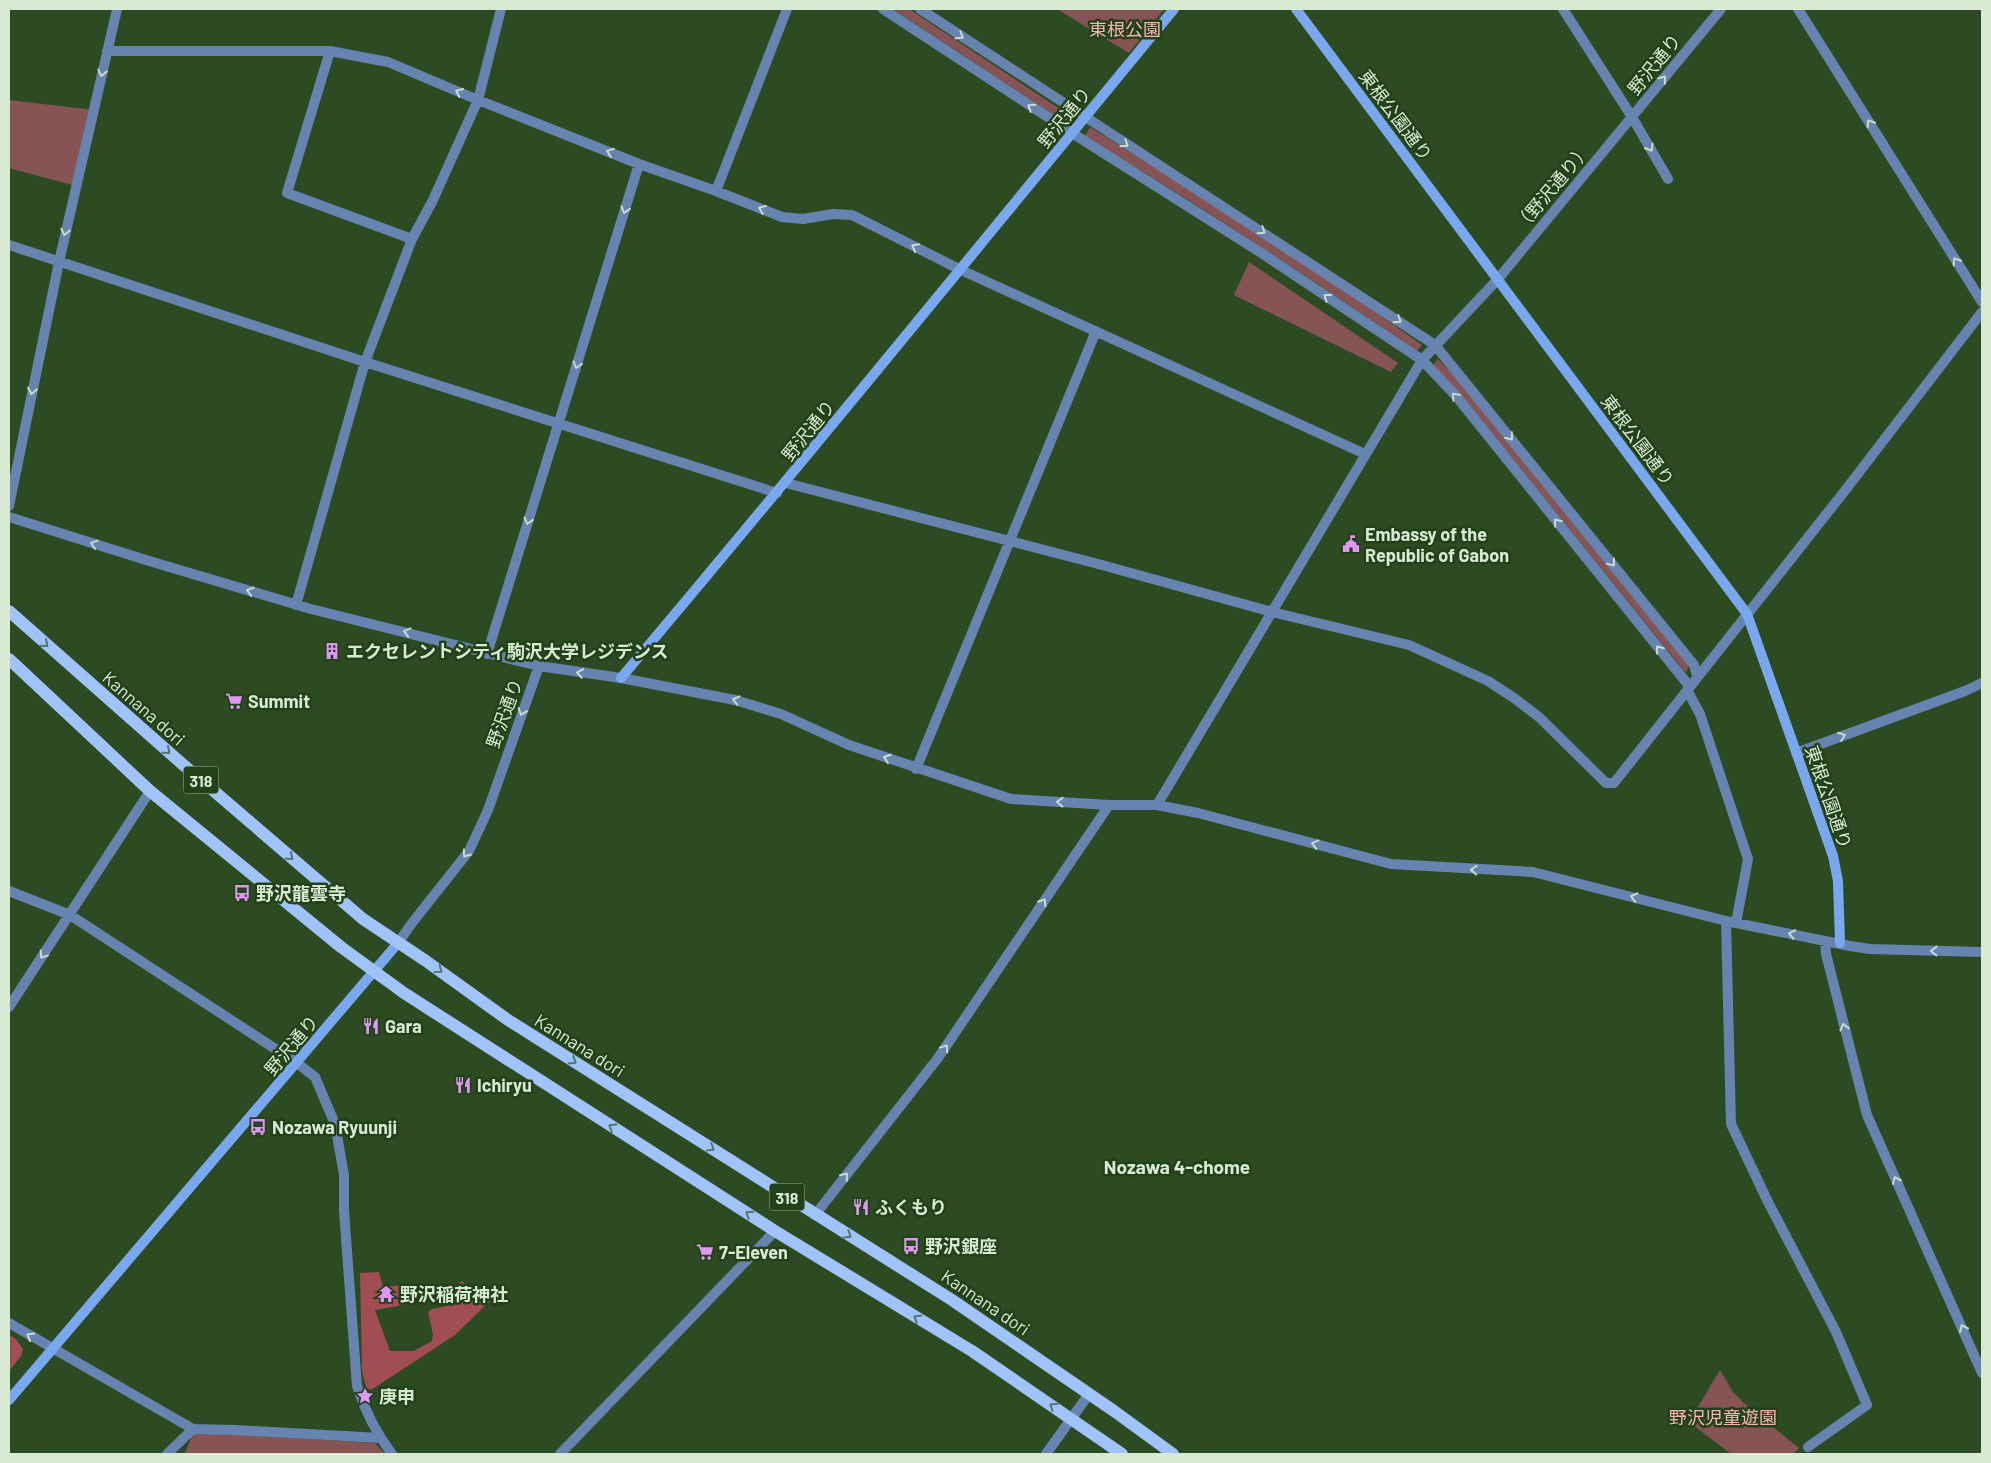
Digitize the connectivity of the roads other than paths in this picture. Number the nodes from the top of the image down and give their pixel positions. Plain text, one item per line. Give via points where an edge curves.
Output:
1 (117, 9) edge
2 (500, 9) edge
3 (787, 9) edge
4 (883, 9) edge
5 (920, 9) edge
6 (1174, 9) edge
7 (1296, 9) edge
8 (1563, 9) edge
9 (1721, 9) edge
10 (1798, 9) edge
11 (107, 51) junction
12 (330, 51) junction
13 (478, 100) junction
14 (1632, 117) junction
15 (1084, 118) junction
16 (1072, 133) junction
17 (639, 164) junction
18 (1668, 179) dead end
19 (716, 191) junction
20 (412, 239) junction
21 (9, 245) edge
22 (59, 262) junction
23 (959, 268) junction
24 (1498, 279) junction
25 (1982, 302) edge
26 (1982, 312) edge
27 (1096, 331) junction
28 (1435, 345) junction
29 (1422, 360) junction
30 (365, 362) junction
31 (559, 423) junction
32 (1365, 454) junction
33 (786, 483) junction
34 (777, 493) junction
35 (9, 506) edge
36 (9, 517) edge
37 (1008, 540) junction
38 (296, 605) junction
39 (9, 611) edge
40 (1272, 612) junction
41 (1747, 614) junction
42 (487, 654) junction
43 (9, 659) edge
44 (539, 666) junction
45 (1697, 676) junction
46 (621, 678) junction
47 (1982, 682) edge
48 (1688, 689) junction
49 (1796, 753) junction
50 (916, 769) junction
51 (150, 791) junction
52 (1109, 805) junction
53 (1157, 805) junction
54 (9, 891) edge
55 (70, 915) junction
56 (1731, 922) junction
57 (1825, 941) junction
58 (398, 943) junction
59 (1840, 944) junction
60 (1982, 952) edge
61 (374, 972) junction
62 (9, 1007) edge
63 (297, 1063) junction
64 (815, 1215) junction
65 (775, 1231) junction
66 (9, 1323) edge
67 (52, 1348) junction
68 (1982, 1373) edge
69 (1088, 1394) junction
70 (9, 1400) edge
71 (1070, 1418) junction
72 (193, 1429) junction
73 (380, 1438) junction
74 (1808, 1447) dead end
75 (167, 1454) edge
76 (392, 1454) edge
77 (560, 1454) edge
78 (1046, 1454) edge
79 (1122, 1454) edge
80 (1173, 1454) edge

1 - 11 street
2 - 13 street
3 - 19 street
16 -> 4 street
5 -> 15 street
6 - 15 street, 野沢通り
7 - 24 street, 東根公園通り
8 - 14 street
14 -> 9 street, 野沢通り
25 -> 10 street
11 - 12 street
11 -> 22 street
13 -> 12 street via 388,62
12 - 20 street via 287,193
17 -> 13 street
13 - 20 street
14 -> 18 street
14 - 24 street, （野沢通り）
15 - 16 street, 野沢通り
15 -> 28 street via 1204,192
16 - 23 street, 野沢通り
29 -> 16 street
17 - 19 street
17 -> 31 street
23 -> 19 street via 852,215 833,214 803,219 782,217
20 - 30 street
21 - 22 street
22 - 30 street
22 -> 35 street
23 - 27 street
23 - 33 street, 野沢通り
24 - 28 street, （野沢通り）
24 - 41 street, 東根公園通り
26 - 41 street
27 - 32 street
27 - 37 street
28 - 29 street, （野沢通り）
28 -> 45 street via 1694,665
29 - 32 street, （野沢通り）
48 -> 29 street via 1456,396
30 - 31 street
30 - 38 street
31 - 34 street
31 -> 42 street
32 - 40 street, （野沢通り）
33 - 34 street, 野沢通り
33 - 37 street
34 - 46 street, 野沢通り
38 -> 36 street
37 - 40 street
37 - 50 street
42 -> 38 street
39 -> 58 main road, Kannana dori / 318 via 356,913
40 - 48 street via 1409,645 1488,681 1539,718 1606,783 1614,783
40 - 53 street, （野沢通り）
41 - 45 street
41 - 49 street, 東根公園通り
42 - 44 street
43 - 51 main road, 318
46 -> 44 street, 野沢通り
44 -> 58 street, 野沢通り via 488,810 469,851
45 - 48 street
50 -> 46 street via 849,745 781,714 735,700
49 -> 47 street
48 - 56 street via 1700,714 1748,859
49 - 59 street, 東根公園通り via 1833,856 1838,881
52 -> 50 street via 1012,799
51 - 55 street
51 - 61 main road, 318
52 - 53 street
64 -> 52 street via 938,1058
56 -> 53 street via 1533,872 1391,864
54 - 55 street
55 -> 62 street
55 - 63 street
57 -> 56 street
56 - 74 street via 1731,1124 1836,1332 1867,1405
57 - 59 street
68 -> 57 street via 1867,1115
58 - 61 street, 野沢通り
58 -> 64 main road, Kannana dori / 318 via 508,1020
60 -> 59 street
61 - 63 street, 野沢通り
65 -> 61 main road, 318 via 516,1067
63 - 67 street, 野沢通り
63 - 73 street via 315,1077 335,1124 344,1176 357,1386
64 -> 69 main road, Kannana dori / 318 via 952,1300
71 -> 65 main road, 318 via 972,1351
65 - 77 street
67 -> 66 street
67 - 70 street, 野沢通り
67 - 72 street
69 - 71 street
69 - 80 main road, Kannana dori / 318
71 - 78 street
71 - 79 main road, 318
72 - 73 street
72 - 75 street
73 - 76 street

